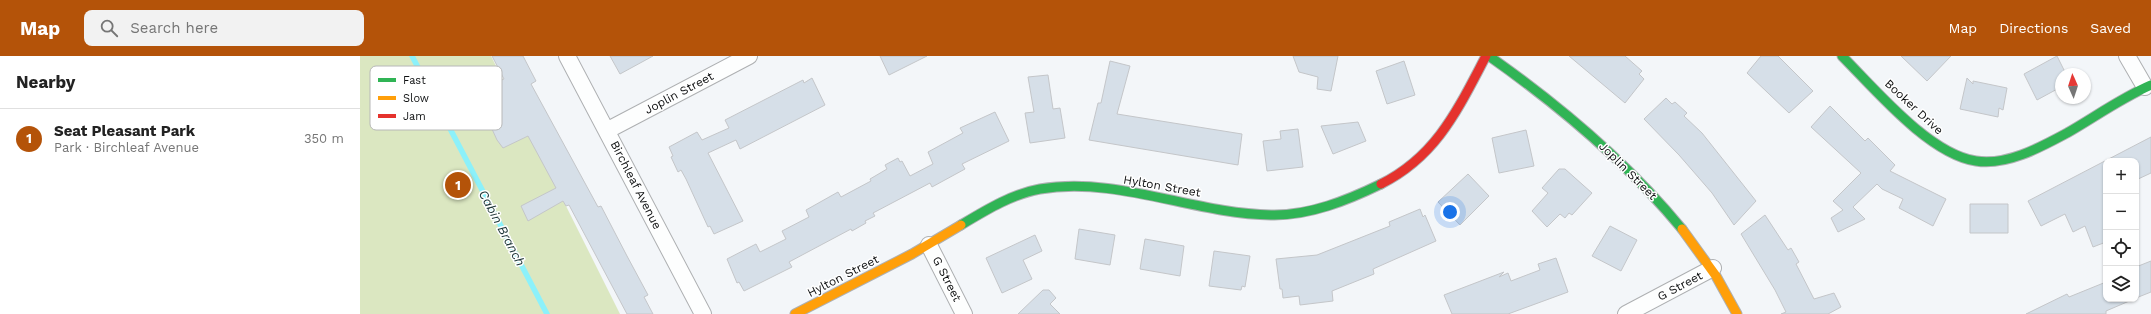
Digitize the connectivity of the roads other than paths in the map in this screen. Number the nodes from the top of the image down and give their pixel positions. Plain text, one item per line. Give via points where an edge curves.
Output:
1 (567, 56) edge
2 (750, 56) edge
3 (1486, 56) edge
4 (1489, 56) edge
5 (1842, 56) edge
6 (2127, 56) edge
7 (2148, 86) edge
8 (608, 130) junction
9 (929, 245) junction
10 (1713, 268) junction
11 (703, 314) edge
12 (795, 314) edge
13 (964, 314) edge
14 (1626, 314) edge
15 (1737, 314) edge

1 - 8 street, Birchleaf Avenue
2 - 8 street, Joplin Street
3 - 9 street, Hylton Street via 1458,107 1420,158 1378,184 1338,203 1304,212 1271,215 1095,188 1062,186 1020,194
4 - 10 street, Joplin Street via 1534,87 1607,150 1674,218
5 - 7 street, Booker Drive via 1923,134 1954,155 1976,161 2003,160 2025,153 2066,134
6 - 7 street
8 - 11 street, Birchleaf Avenue
9 - 12 street, Hylton Street
9 - 13 street, G Street
10 - 14 street, G Street
10 - 15 street, Joplin Street

